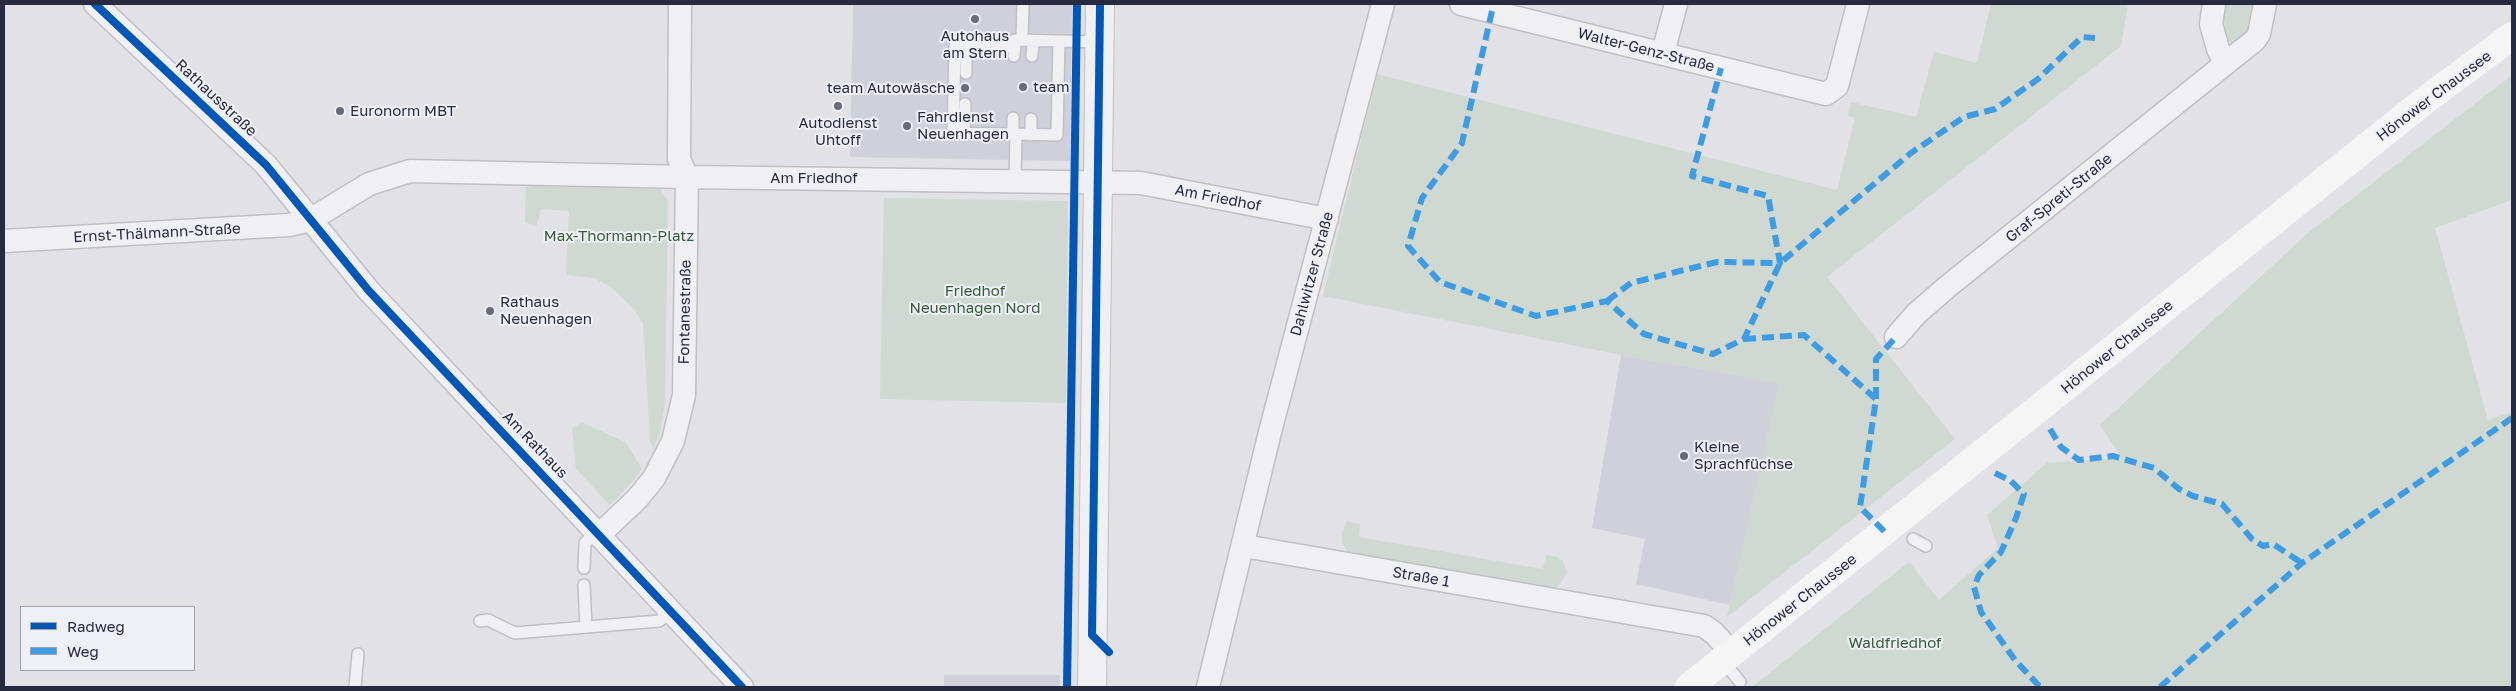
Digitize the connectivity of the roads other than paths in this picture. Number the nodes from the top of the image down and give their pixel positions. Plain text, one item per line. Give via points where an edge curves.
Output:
1 (95, 4) edge
2 (680, 4) edge
3 (1023, 4) edge
4 (1100, 4) edge
5 (1383, 4) edge
6 (1461, 4) edge
7 (1676, 4) edge
8 (1858, 4) edge
9 (2214, 4) edge
10 (2265, 4) edge
11 (2512, 36) edge
12 (1023, 40) junction
13 (1059, 41) junction
14 (1100, 42) junction
15 (966, 46) junction
16 (1663, 54) junction
17 (1014, 56) dead end
18 (1032, 56) dead end
19 (2226, 64) junction
20 (966, 73) dead end
21 (965, 104) dead end
22 (1013, 118) dead end
23 (1031, 118) dead end
24 (964, 133) junction
25 (1014, 134) junction
26 (1031, 135) junction
27 (687, 177) junction
28 (1015, 180) junction
29 (1098, 182) junction
30 (1327, 219) junction
31 (310, 220) junction
32 (4, 240) edge
33 (1896, 337) dead end
34 (598, 533) junction
35 (1913, 539) dead end
36 (1244, 546) junction
37 (1926, 546) dead end
38 (584, 568) dead end
39 (584, 585) dead end
40 (672, 612) junction
41 (480, 620) dead end
42 (586, 627) junction
43 (358, 654) dead end
44 (1727, 657) junction
45 (1740, 682) dead end
46 (355, 687) edge
47 (742, 687) edge
48 (1092, 687) edge
49 (1208, 687) edge
50 (1689, 687) edge

1 - 31 street, Rathausstraße via 266,165
2 - 27 street, Fontanestraße via 679,159
3 - 12 lane
4 - 14 street
5 - 30 street, Dahlwitzer Straße
6 - 16 street, Walter-Genz-Straße
7 - 16 street
8 - 16 street, Walter-Genz-Straße via 1837,86 1826,94
9 - 19 street via 2211,24
10 - 19 street, Graf-Spreti-Straße via 2259,34
11 - 44 main road, Hönower Chaussee via 2428,98
12 - 13 lane
12 - 15 lane via 1007,47
12 - 17 lane
12 - 18 lane
13 - 14 lane
13 - 26 lane via 1057,135
14 - 29 street
15 - 20 lane
15 - 24 lane via 955,46 953,114 953,133
19 - 33 street, Graf-Spreti-Straße via 1947,287
21 - 24 lane
22 - 25 lane
23 - 26 lane
24 - 25 lane
25 - 26 lane
25 - 28 lane
27 - 28 street, Am Friedhof
27 - 31 street, Am Friedhof via 410,171 370,184
27 - 34 street, Fontanestraße via 684,395 680,418 673,441 654,478 637,499
28 - 29 street, Am Friedhof
29 - 30 street, Am Friedhof via 1141,182
29 - 48 street
30 - 36 street, Dahlwitzer Straße via 1270,432
31 - 32 street, Ernst-Thälmann-Straße via 241,229
31 - 34 street, Am Rathaus via 369,290
34 - 38 lane via 585,543
34 - 40 street, Am Rathaus
35 - 37 lane
36 - 44 street, Straße 1 via 1704,626 1714,633
36 - 49 street
39 - 42 lane
40 - 42 lane via 659,621
40 - 47 street, Am Rathaus
41 - 42 lane via 488,620 514,633
43 - 46 lane
44 - 45 lane
44 - 50 main road, Hönower Chaussee

